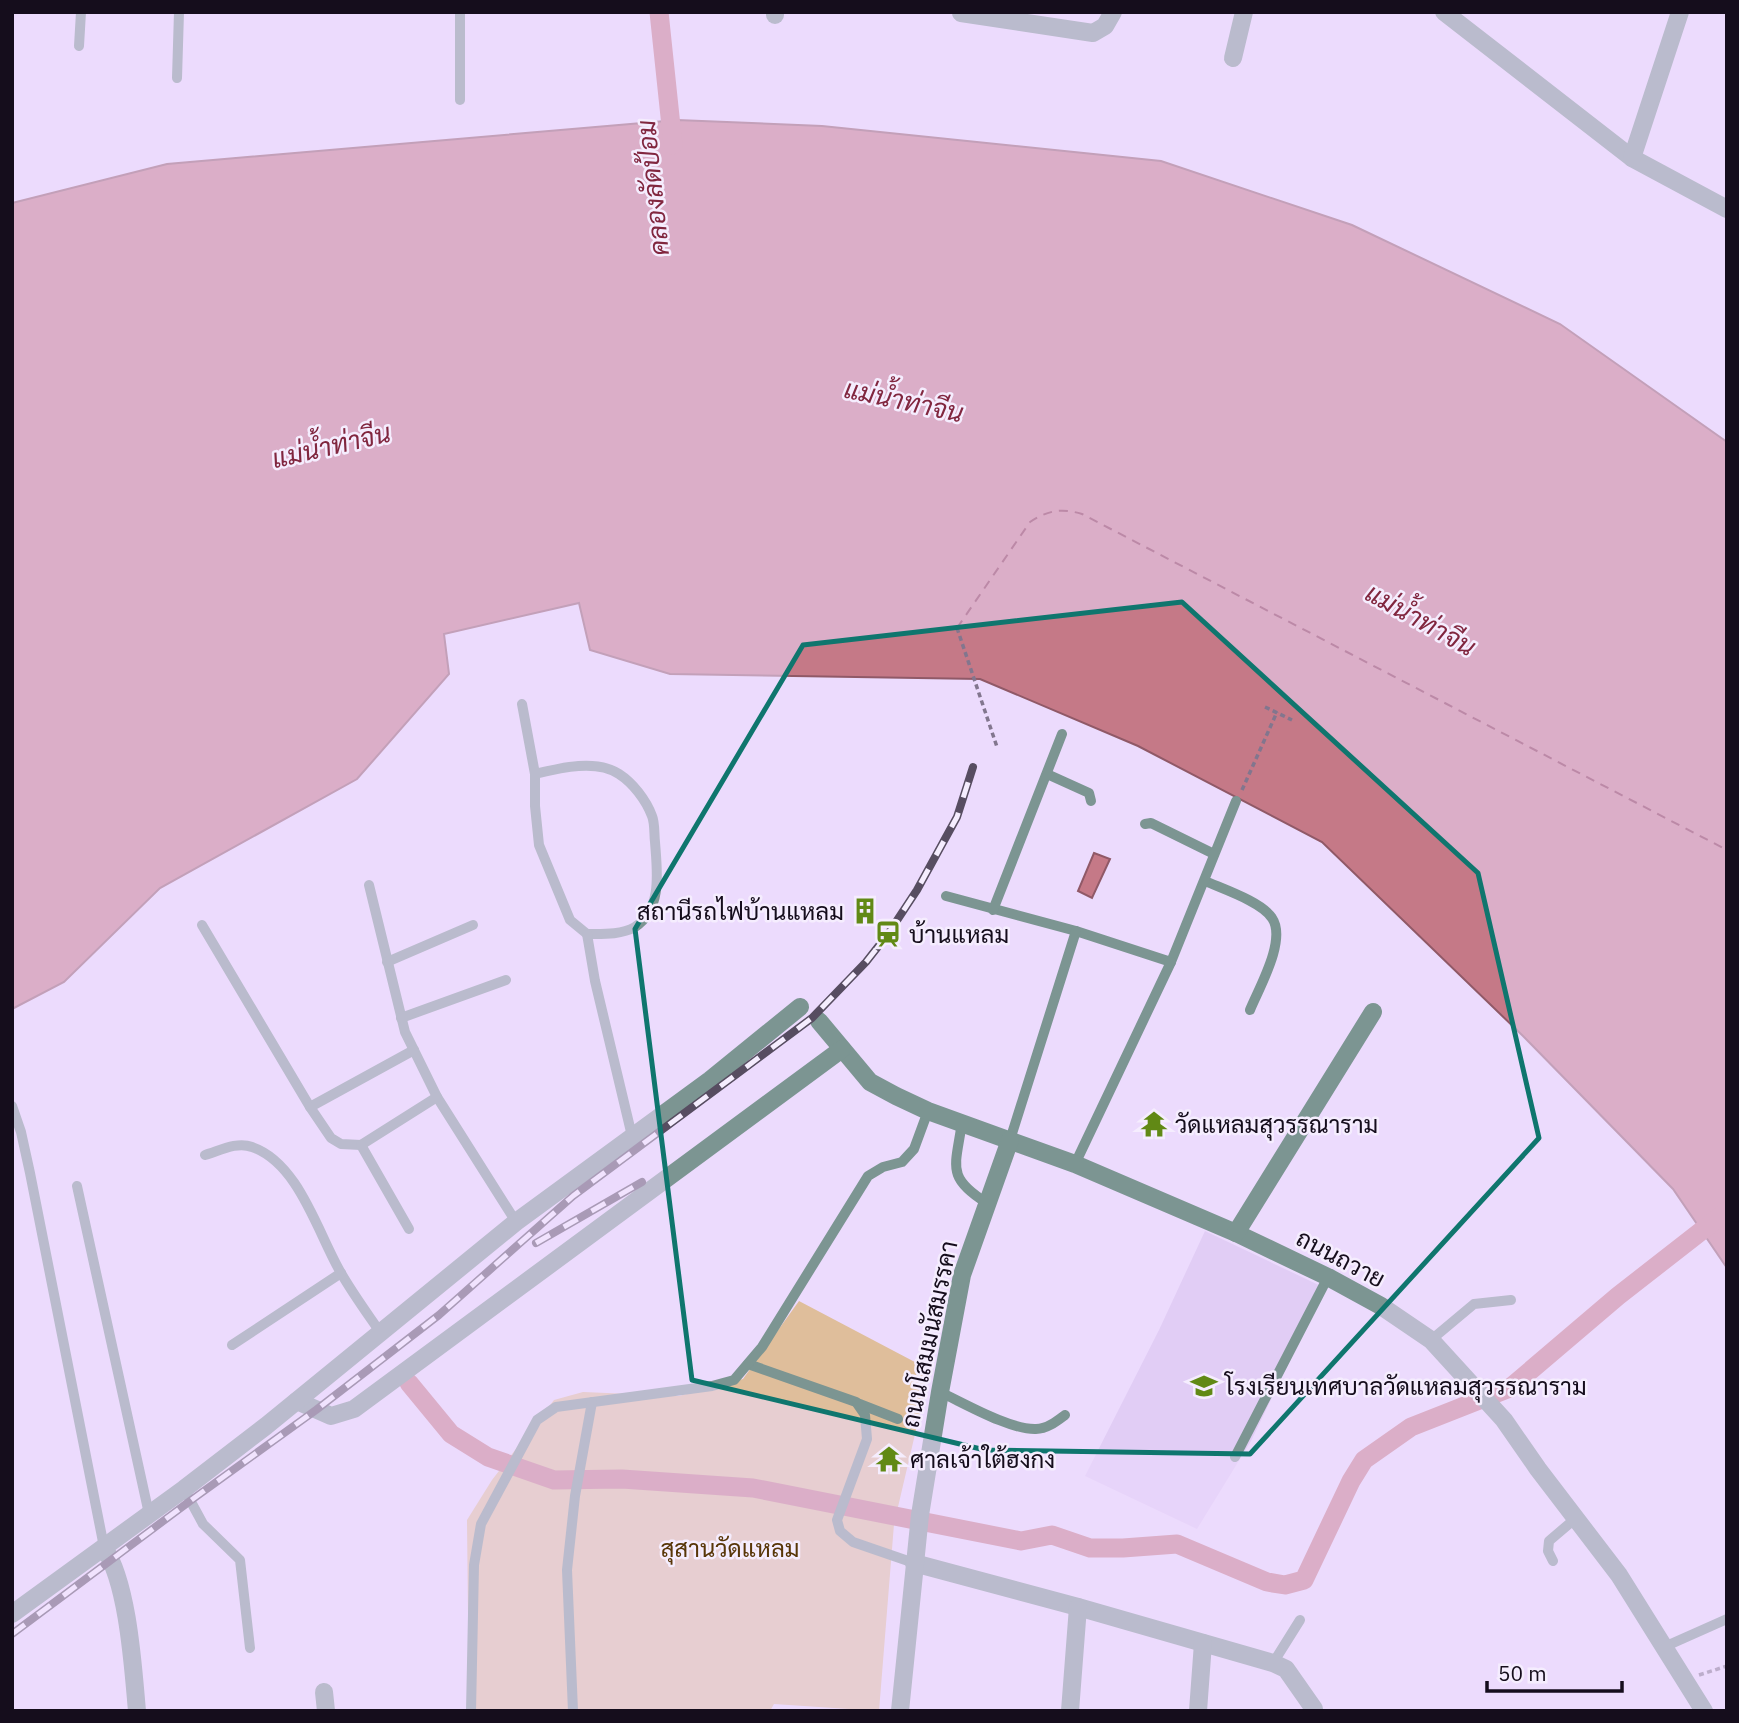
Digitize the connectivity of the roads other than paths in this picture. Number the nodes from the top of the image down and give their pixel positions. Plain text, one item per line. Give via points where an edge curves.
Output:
1 (81, 12) edge
2 (179, 12) edge
3 (460, 12) edge
4 (1113, 12) edge
5 (1244, 12) edge
6 (1680, 12) edge
7 (957, 13) edge
8 (1451, 15) edge
9 (79, 46) dead end
10 (1233, 58) dead end
11 (177, 78) dead end
12 (460, 100) dead end
13 (1632, 158) junction
14 (1727, 209) edge
15 (522, 704) dead end
16 (1062, 734) dead end
17 (535, 774) junction
18 (1047, 774) junction
19 (1091, 801) dead end
20 (1236, 801) road end
21 (1145, 824) dead end
22 (1214, 854) junction
23 (1205, 881) junction
24 (369, 885) dead end
25 (946, 896) dead end
26 (993, 910) junction
27 (202, 925) dead end
28 (473, 925) dead end
29 (1076, 931) junction
30 (587, 934) junction
31 (387, 962) junction
32 (1171, 962) junction
33 (506, 980) dead end
34 (800, 1007) dead end
35 (1250, 1010) dead end
36 (1373, 1012) dead end
37 (401, 1018) junction
38 (819, 1021) dead end
39 (842, 1049) junction
40 (414, 1050) junction
41 (437, 1097) junction
42 (12, 1106) edge
43 (310, 1107) junction
44 (928, 1111) junction
45 (962, 1122) junction
46 (632, 1136) junction
47 (1010, 1140) junction
48 (361, 1146) junction
49 (205, 1155) dead end
50 (1075, 1164) junction
51 (78, 1186) dead end
52 (987, 1203) junction
53 (516, 1222) junction
54 (409, 1229) dead end
55 (1236, 1233) junction
56 (341, 1273) junction
57 (1328, 1277) junction
58 (1511, 1300) dead end
59 (380, 1332) junction
60 (1431, 1340) junction
61 (232, 1345) dead end
62 (748, 1364) junction
63 (940, 1392) junction
64 (297, 1401) junction
65 (592, 1402) junction
66 (856, 1402) junction
67 (1065, 1415) dead end
68 (898, 1419) dead end
69 (1235, 1457) dead end
70 (184, 1489) junction
71 (149, 1514) junction
72 (1576, 1518) junction
73 (104, 1548) junction
74 (1553, 1561) dead end
75 (914, 1563) junction
76 (1078, 1607) junction
77 (12, 1614) edge
78 (1727, 1619) edge
79 (1300, 1620) dead end
80 (1203, 1643) junction
81 (1664, 1647) junction
82 (250, 1648) dead end
83 (1273, 1663) junction
84 (324, 1692) dead end
85 (1314, 1709) edge
86 (137, 1711) edge
87 (326, 1711) edge
88 (471, 1711) edge
89 (573, 1711) edge
90 (900, 1711) edge
91 (1070, 1711) edge
92 (1198, 1711) edge
93 (1704, 1711) edge

1 - 9 lane
2 - 11 lane
3 - 12 lane
4 - 7 street via 1105,26 1093,33
5 - 10 street
6 - 13 street
8 - 13 street
13 - 14 street
15 - 17 lane
16 - 18 lane
17 - 30 lane via 539,845 570,920
17 - 30 lane via 570,766 618,772 639,792 653,817 659,884 649,910 635,926 617,933
18 - 19 lane via 1089,793
18 - 26 lane
20 - 22 lane
21 - 22 lane
22 - 23 lane
23 - 32 lane
23 - 35 lane via 1272,917 1277,932 1274,953
24 - 31 lane
25 - 26 lane
26 - 29 lane
27 - 43 lane
28 - 31 lane
29 - 32 lane
29 - 47 lane
30 - 46 lane
31 - 37 lane
32 - 50 lane
33 - 37 lane
34 - 46 street
36 - 55 street
37 - 40 lane
38 - 39 street, ถนนถวาย
39 - 44 street, ถนนถวาย via 870,1082
39 - 64 street via 354,1409 331,1416
40 - 41 lane
40 - 43 lane
41 - 48 lane
41 - 53 lane
42 - 73 lane via 28,1163
43 - 48 lane via 331,1138
44 - 45 street, ถนนถวาย
44 - 62 lane via 914,1149 902,1162 868,1176
45 - 47 street, ถนนถวาย
45 - 52 lane via 958,1180
46 - 53 street
47 - 50 street, ถนนถวาย
47 - 52 street, ถนนโสมมนัสมรรคา
48 - 54 lane
49 - 56 lane via 238,1144 270,1158 297,1186
50 - 55 street, ถนนถวาย
51 - 71 lane
52 - 63 street, ถนนโสมมนัสมรรคา via 962,1275
53 - 59 street
55 - 57 street, ถนนถวาย
56 - 59 lane
56 - 61 lane
57 - 60 street, ถนนถวาย
57 - 69 lane
58 - 60 lane via 1474,1304
59 - 64 street
60 - 72 street, ถนนถวาย via 1504,1420
62 - 65 lane via 734,1380 712,1386
62 - 66 lane
63 - 67 lane via 1016,1426 1038,1429
63 - 75 street, ถนนโสมมนัสมรรคา
64 - 70 street
65 - 88 lane via 556,1407 537,1420 481,1524 474,1565
65 - 89 lane via 567,1570
66 - 68 lane
66 - 75 lane via 865,1415 867,1439 839,1515 840,1531 853,1542
70 - 71 street
70 - 82 lane via 203,1524 240,1560
71 - 73 street
72 - 74 lane via 1549,1541
72 - 81 street, ถนนถวาย
73 - 77 street
73 - 86 street via 112,1560 123,1605
75 - 76 street
75 - 90 street, ถนนโสมมนัสมรรคา
76 - 80 street
76 - 91 street
78 - 81 lane
79 - 83 lane
80 - 83 street
80 - 92 street
81 - 93 street, ถนนถวาย
83 - 85 street via 1286,1669
84 - 87 street

